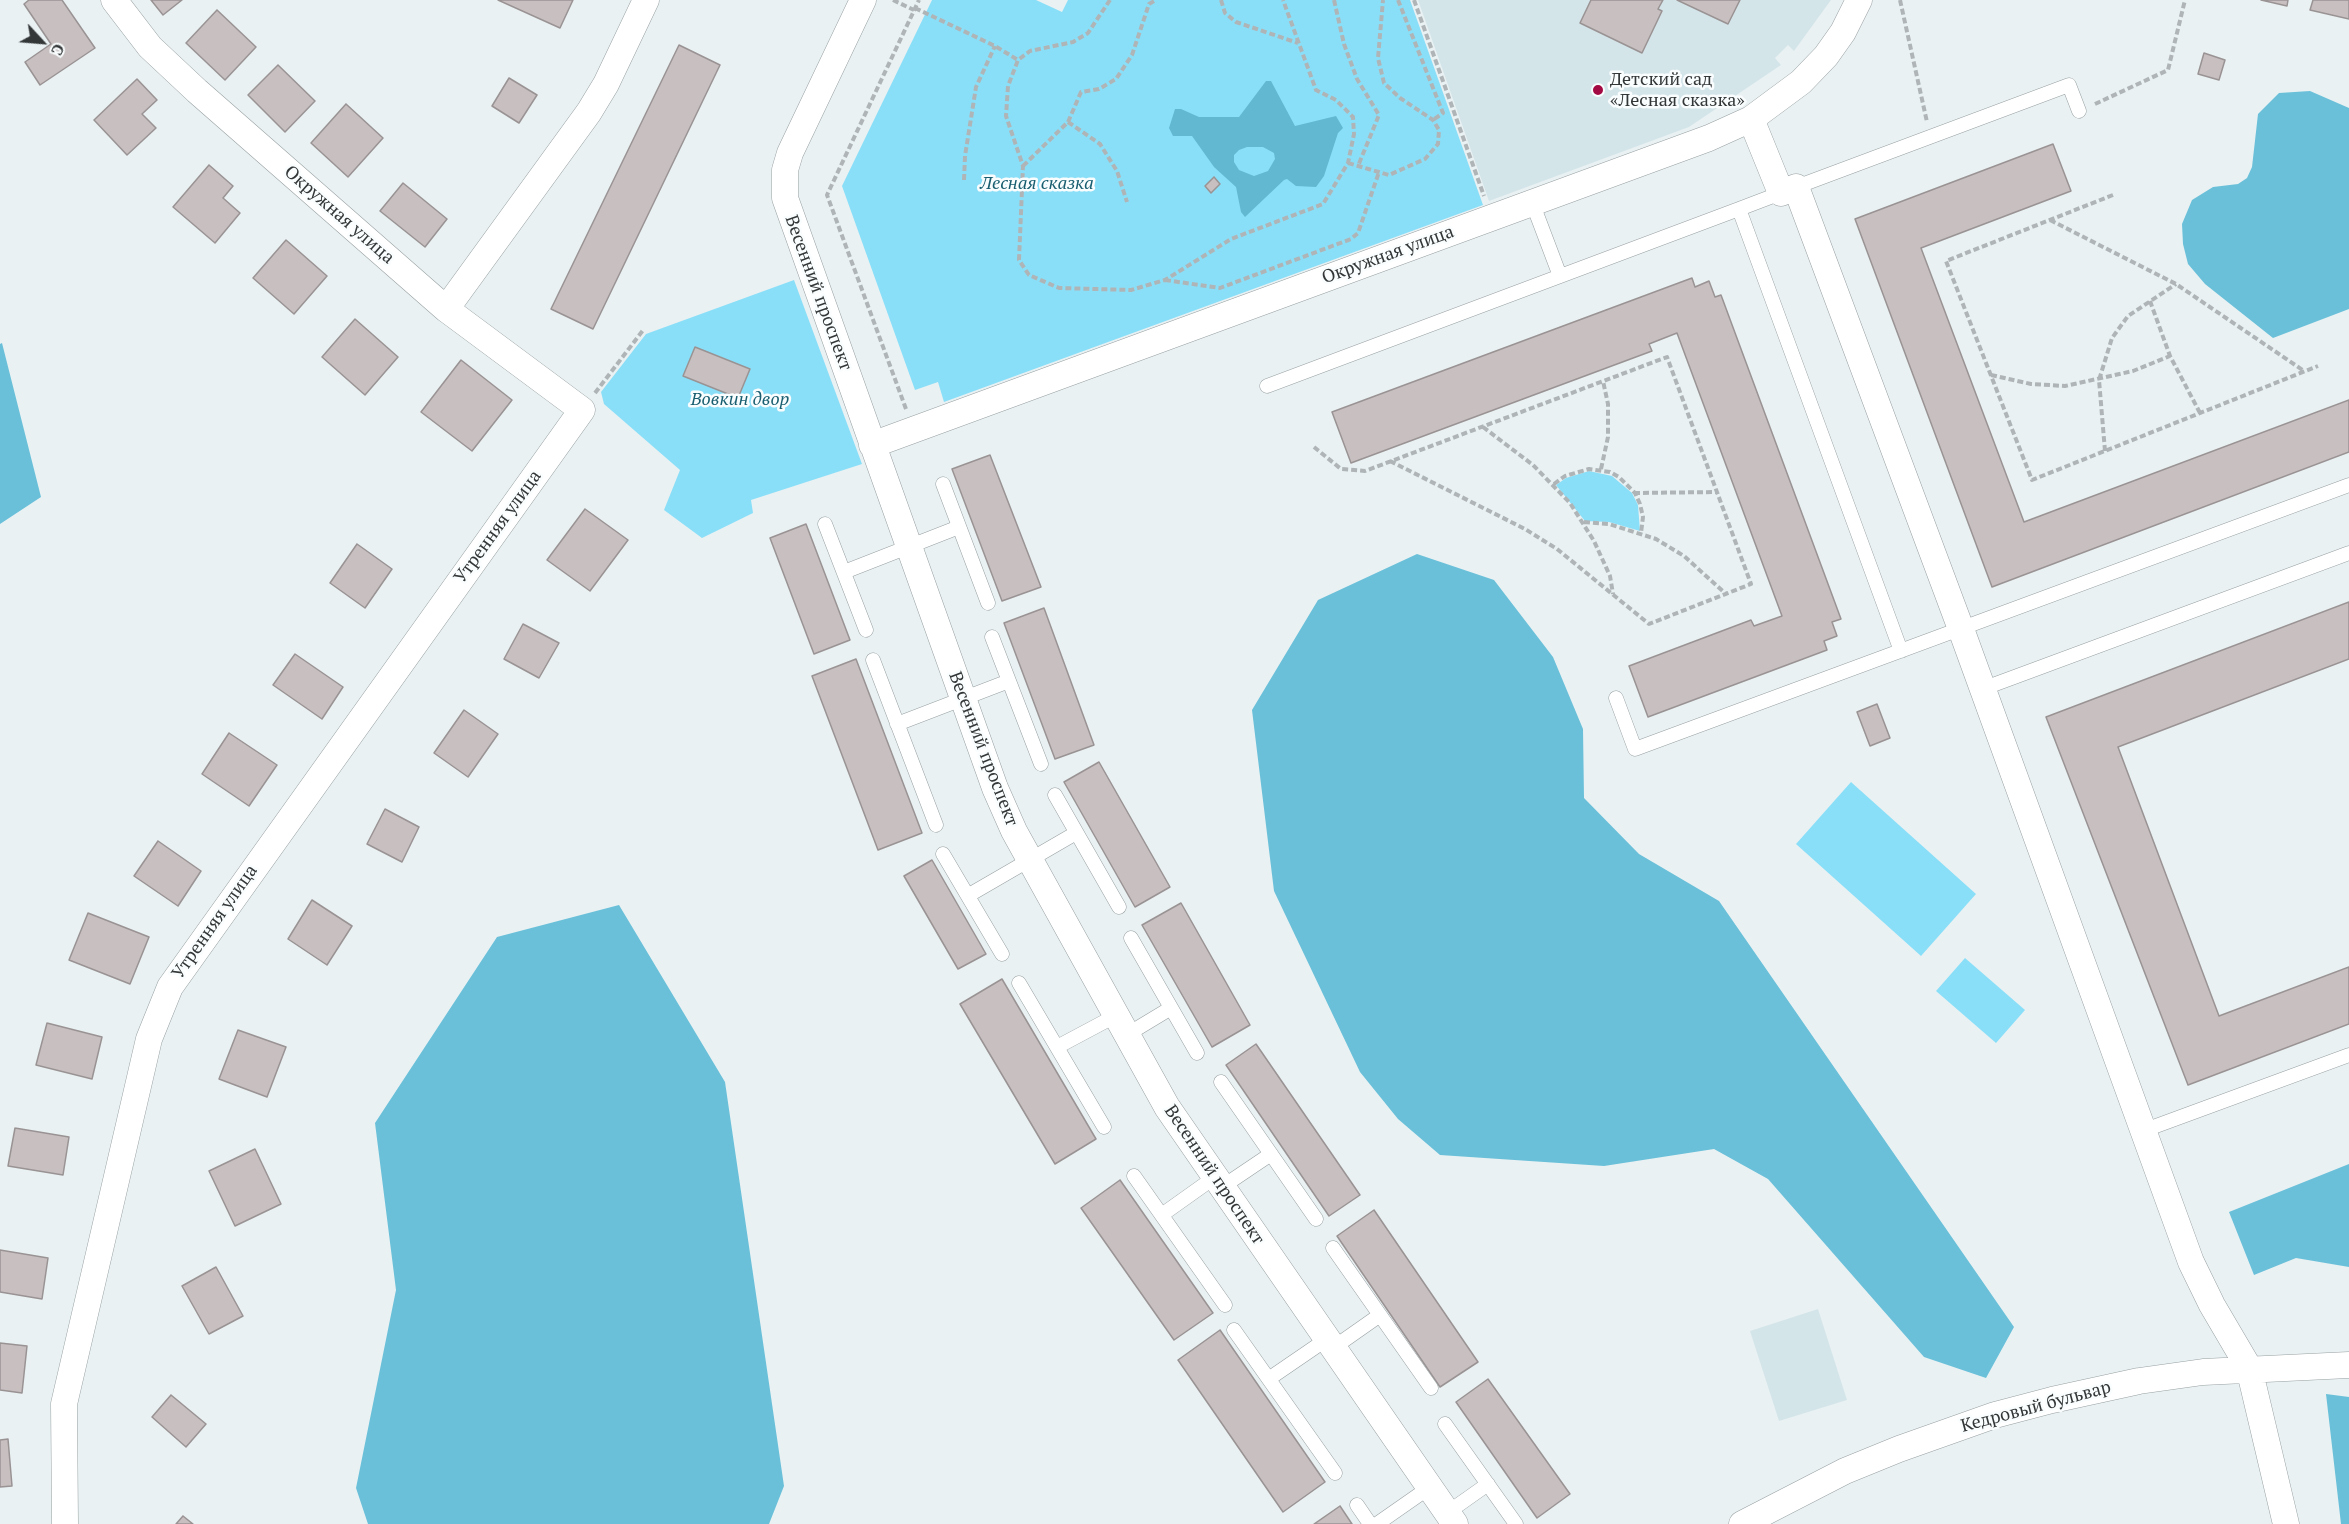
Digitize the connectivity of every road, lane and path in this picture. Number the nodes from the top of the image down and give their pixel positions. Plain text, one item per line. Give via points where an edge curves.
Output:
1 (114, 0) edge
2 (646, 0) edge
3 (863, 0) edge
4 (893, 0) edge
5 (919, 0) edge
6 (1110, 0) edge
7 (1156, 0) edge
8 (1221, 0) edge
9 (1282, 0) edge
10 (1334, 0) edge
11 (1383, 0) edge
12 (1398, 0) edge
13 (1414, 0) edge
14 (1900, 0) edge
15 (2185, 0) edge
16 (1854, 3) edge
17 (914, 9) junction
18 (1299, 44) junction
19 (995, 46) junction
20 (1018, 60) junction
21 (2079, 111) joint
22 (1751, 119) junction
23 (1433, 120) junction
24 (1068, 122) junction
25 (1930, 137) junction
26 (1348, 163) junction
27 (1023, 166) junction
28 (1358, 166) junction
29 (1379, 172) junction
30 (964, 180) dead end
31 (1788, 190) junction
32 (2113, 195) dead end
33 (1127, 202) dead end
34 (1532, 202) junction
35 (1739, 209) junction
36 (1491, 217) junction
37 (2050, 220) junction
38 (1560, 276) junction
39 (1165, 280) junction
40 (2176, 284) junction
41 (2150, 301) junction
42 (446, 309) junction
43 (644, 329) dead end
44 (2170, 356) junction
45 (2318, 366) dead end
46 (2305, 371) junction
47 (1991, 375) junction
48 (2099, 380) junction
49 (1603, 381) junction
50 (1267, 386) dead end
51 (582, 410) junction
52 (2200, 413) junction
53 (1483, 427) junction
54 (914, 429) junction
55 (872, 445) junction
56 (1314, 447) dead end
57 (2105, 451) junction
58 (1390, 461) junction
59 (1601, 471) junction
60 (943, 484) dead end
61 (1554, 484) junction
62 (2349, 484) edge
63 (1717, 492) junction
64 (1634, 493) junction
65 (1583, 522) junction
66 (825, 524) dead end
67 (959, 527) junction
68 (1641, 533) junction
69 (908, 547) junction
70 (2349, 554) edge
71 (844, 572) junction
72 (1612, 594) junction
73 (1726, 594) junction
74 (988, 603) dead end
75 (1961, 628) junction
76 (866, 630) dead end
77 (992, 637) dead end
78 (1901, 651) junction
79 (873, 660) dead end
80 (1009, 681) junction
81 (1982, 689) junction
82 (1616, 698) dead end
83 (963, 699) junction
84 (897, 724) junction
85 (1041, 764) dead end
86 (1055, 795) dead end
87 (936, 825) dead end
88 (1076, 833) junction
89 (943, 854) dead end
90 (1030, 860) junction
91 (969, 895) junction
92 (1119, 907) dead end
93 (1131, 938) dead end
94 (1002, 954) dead end
95 (1019, 983) dead end
96 (1172, 1008) junction
97 (1122, 1024) junction
98 (1057, 1047) junction
99 (1197, 1053) dead end
100 (2349, 1055) edge
101 (1221, 1082) dead end
102 (1104, 1127) dead end
103 (2145, 1130) junction
104 (1270, 1154) junction
105 (1134, 1176) dead end
106 (1218, 1182) junction
107 (1163, 1214) junction
108 (1316, 1220) dead end
109 (1334, 1248) dead end
110 (1226, 1305) dead end
111 (1380, 1315) junction
112 (1234, 1329) dead end
113 (1330, 1344) junction
114 (2349, 1365) edge
115 (2249, 1368) junction
116 (1270, 1378) junction
117 (1431, 1388) dead end
118 (1445, 1424) dead end
119 (1335, 1473) dead end
120 (1488, 1484) junction
121 (1430, 1487) junction
122 (1357, 1505) dead end
123 (1451, 1518) edge
124 (65, 1524) edge
125 (1370, 1524) edge
126 (1377, 1524) edge
127 (1516, 1524) edge
128 (1742, 1524) edge
129 (2286, 1524) edge

1 - 42 street, Окружная улица via 150,46 197,91
2 - 42 street via 589,112
3 - 55 street, Весенний проспект via 790,153 783,184 790,217
4 - 17 path
5 - 17 path
6 - 20 path via 1088,33 1073,42 1030,51
7 - 24 path via 1149,4 1132,55 1116,79 1098,89 1081,92
8 - 18 path via 1226,13 1236,22
9 - 18 path
10 - 28 path via 1357,79 1379,115
11 - 23 path via 1378,58 1384,83
12 - 23 path via 1443,113
13 - 36 path
14 - 25 path
15 - 21 path via 2168,69
16 - 22 street, Окружная улица via 1826,56 1801,82
17 - 19 path
17 - 54 path via 827,195
18 - 26 path via 1316,90 1336,100 1353,117
19 - 20 path
19 - 30 path via 975,87
20 - 27 path via 1008,86 1006,116
21 - 25 lane via 2069,85
22 - 31 street
22 - 34 street, Окружная улица
23 - 29 path via 1439,130 1438,144 1425,159 1389,175
24 - 27 path
24 - 33 path via 1100,144 1118,171
25 - 31 lane
26 - 28 path
26 - 39 path via 1323,204 1231,239
27 - 39 path via 1019,260 1029,275 1059,288 1131,290
28 - 29 path
29 - 39 path via 1358,233 1351,239 1220,288
31 - 35 lane
31 - 75 street
32 - 37 path
34 - 36 street, Окружная улица
34 - 38 lane
35 - 38 lane
35 - 78 lane
36 - 54 street, Окружная улица
37 - 40 path
37 - 47 path via 1946,261
38 - 50 lane
40 - 41 path
40 - 46 path
41 - 44 path
41 - 48 path via 2128,316 2112,338
42 - 51 street, Окружная улица
43 - 51 path
44 - 48 path
44 - 52 path
45 - 46 path
46 - 52 path
47 - 48 path via 2031,384 2066,386
47 - 57 path via 2032,480
48 - 57 path
49 - 53 path
49 - 59 path via 1608,437
49 - 63 path via 1667,357
51 - 124 street, Утренняя улица via 170,987 149,1039 64,1404
52 - 57 path
53 - 58 path
53 - 61 path
54 - 55 street, Окружная улица
55 - 69 street, Весенний проспект
56 - 58 path via 1341,469 1365,471
58 - 72 path via 1557,549
59 - 61 path via 1578,470
59 - 64 path via 1619,477
60 - 67 lane
61 - 65 path
62 - 75 lane
63 - 64 path
63 - 73 path via 1751,584
64 - 68 path via 1643,517
65 - 68 path
65 - 72 path via 1610,576
66 - 71 lane
67 - 69 lane
67 - 74 lane
68 - 73 path via 1684,556
69 - 71 lane
69 - 83 street, Весенний проспект
70 - 81 lane
71 - 76 lane
72 - 73 path via 1649,624
75 - 78 lane
75 - 81 street
77 - 80 lane
78 - 82 lane via 1635,749
79 - 84 lane
80 - 83 lane
80 - 85 lane
81 - 103 street
83 - 84 lane
83 - 90 street, Весенний проспект via 1003,809
84 - 87 lane
86 - 88 lane
88 - 90 lane
88 - 92 lane
89 - 91 lane
90 - 91 lane
90 - 97 street, Весенний проспект
91 - 94 lane
93 - 96 lane
95 - 98 lane
96 - 97 lane
96 - 99 lane
97 - 98 lane
97 - 106 street, Весенний проспект via 1167,1107
98 - 102 lane
100 - 103 lane
101 - 104 lane
103 - 115 street via 2191,1262
104 - 106 lane
104 - 108 lane
105 - 107 lane
106 - 107 lane
106 - 113 street, Весенний проспект
107 - 110 lane
109 - 111 lane
111 - 113 lane
111 - 117 lane
112 - 116 lane
113 - 116 lane
113 - 121 street, Весенний проспект
114 - 115 street, Кедровый бульвар
115 - 128 street, Кедровый бульвар via 2139,1381 1995,1415 1845,1471
115 - 129 street
116 - 119 lane
118 - 120 lane
120 - 123 lane
120 - 127 lane
121 - 123 street, Весенний проспект
121 - 126 lane
122 - 125 lane

